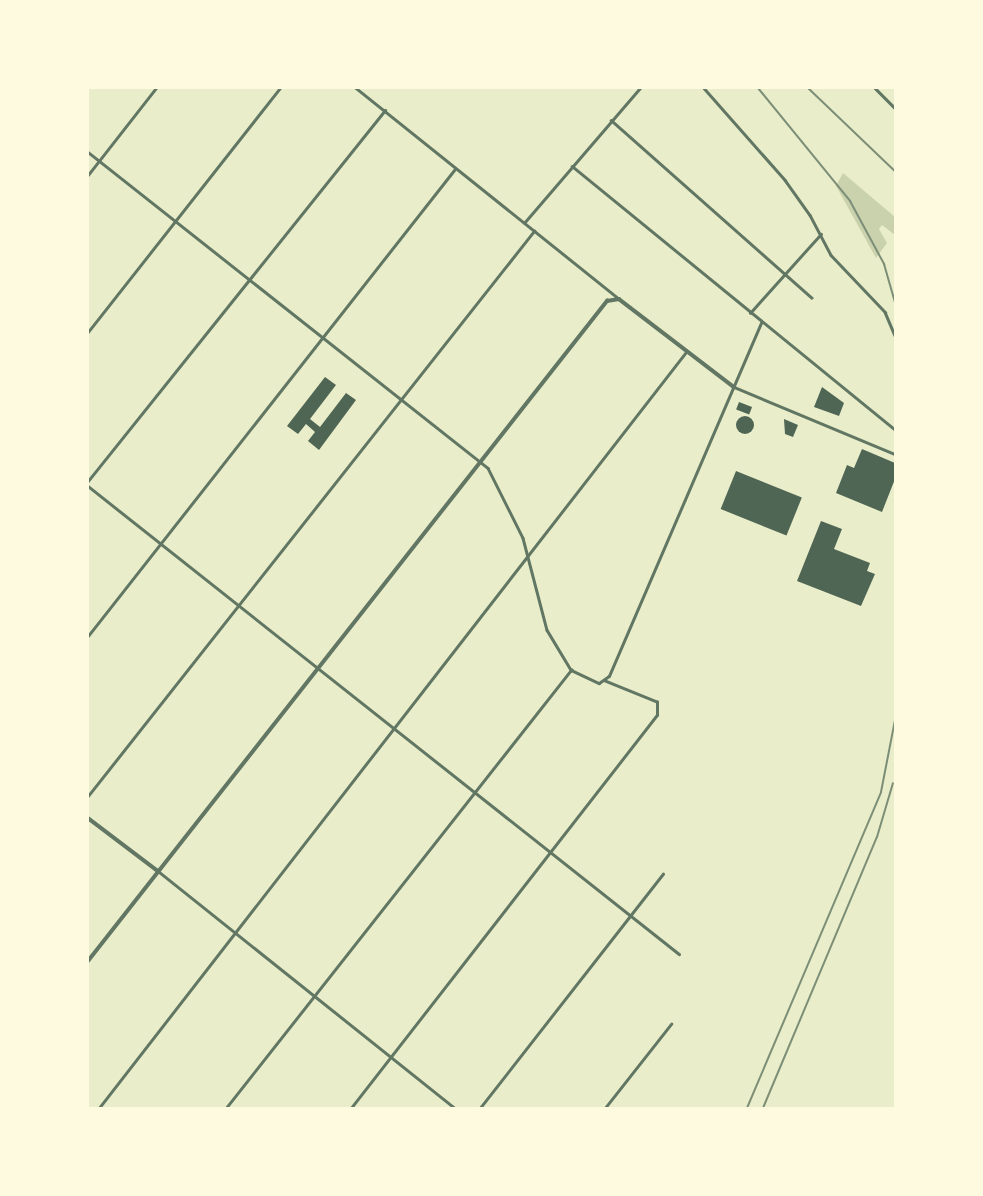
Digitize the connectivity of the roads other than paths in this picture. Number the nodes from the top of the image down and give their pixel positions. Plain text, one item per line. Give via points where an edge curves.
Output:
1 (156, 88) edge
2 (280, 88) edge
3 (356, 88) edge
4 (640, 88) edge
5 (704, 88) edge
6 (875, 88) edge
7 (895, 108) edge
8 (385, 110) junction
9 (611, 120) junction
10 (88, 152) edge
11 (99, 161) junction
12 (572, 166) junction
13 (455, 169) junction
14 (88, 175) edge
15 (176, 221) junction
16 (524, 223) junction
17 (534, 232) junction
18 (821, 234) junction
19 (784, 274) junction
20 (249, 278) junction
21 (813, 298) dead end
22 (619, 299) junction
23 (750, 313) junction
24 (761, 323) junction
25 (88, 332) edge
26 (895, 335) edge
27 (323, 338) junction
28 (686, 352) junction
29 (734, 387) junction
30 (401, 399) junction
31 (895, 429) edge
32 (895, 454) edge
33 (481, 460) junction
34 (88, 484) edge
35 (162, 544) junction
36 (530, 559) junction
37 (237, 605) junction
38 (88, 636) edge
39 (317, 667) junction
40 (571, 670) junction
41 (605, 681) junction
42 (397, 730) junction
43 (474, 792) junction
44 (88, 796) edge
45 (88, 818) edge
46 (552, 853) junction
47 (158, 871) junction
48 (663, 874) dead end
49 (630, 916) junction
50 (238, 934) junction
51 (679, 954) dead end
52 (88, 961) edge
53 (315, 996) junction
54 (671, 1024) dead end
55 (393, 1058) junction
56 (99, 1108) edge
57 (226, 1108) edge
58 (351, 1108) edge
59 (455, 1108) edge
60 (481, 1108) edge
61 (606, 1108) edge

1 - 11 street
2 - 15 street
3 - 8 street
4 - 9 street
5 - 18 street via 785,180
6 - 7 street
8 - 13 street
8 - 20 street
9 - 12 street
9 - 19 street
10 - 11 street
11 - 14 street
11 - 15 street
12 - 16 street
12 - 23 street
13 - 16 street
13 - 27 street
15 - 20 street
15 - 25 street
16 - 17 street
17 - 22 street
17 - 30 street
18 - 19 street
18 - 26 street via 831,255 885,312
19 - 21 street
19 - 23 street
20 - 27 street
20 - 34 street
22 - 28 street
22 - 33 street via 607,301
23 - 24 street
24 - 29 street
24 - 31 street
27 - 30 street
27 - 35 street
28 - 29 street
28 - 36 street
29 - 32 street
29 - 41 street
30 - 33 street
30 - 37 street
33 - 36 street via 512,511
33 - 39 street
34 - 35 street
35 - 37 street
35 - 38 street
36 - 40 street via 547,630
36 - 42 street
37 - 39 street
37 - 44 street
39 - 42 street
39 - 47 street
40 - 41 street
40 - 43 street
41 - 46 street via 657,702 656,715
42 - 43 street
42 - 50 street
43 - 46 street
43 - 53 street
45 - 47 street
46 - 49 street
46 - 55 street
47 - 50 street
47 - 52 street
48 - 49 street
49 - 51 street
49 - 60 street
50 - 53 street
50 - 56 street
53 - 55 street
53 - 57 street
54 - 61 street
55 - 58 street
55 - 59 street

